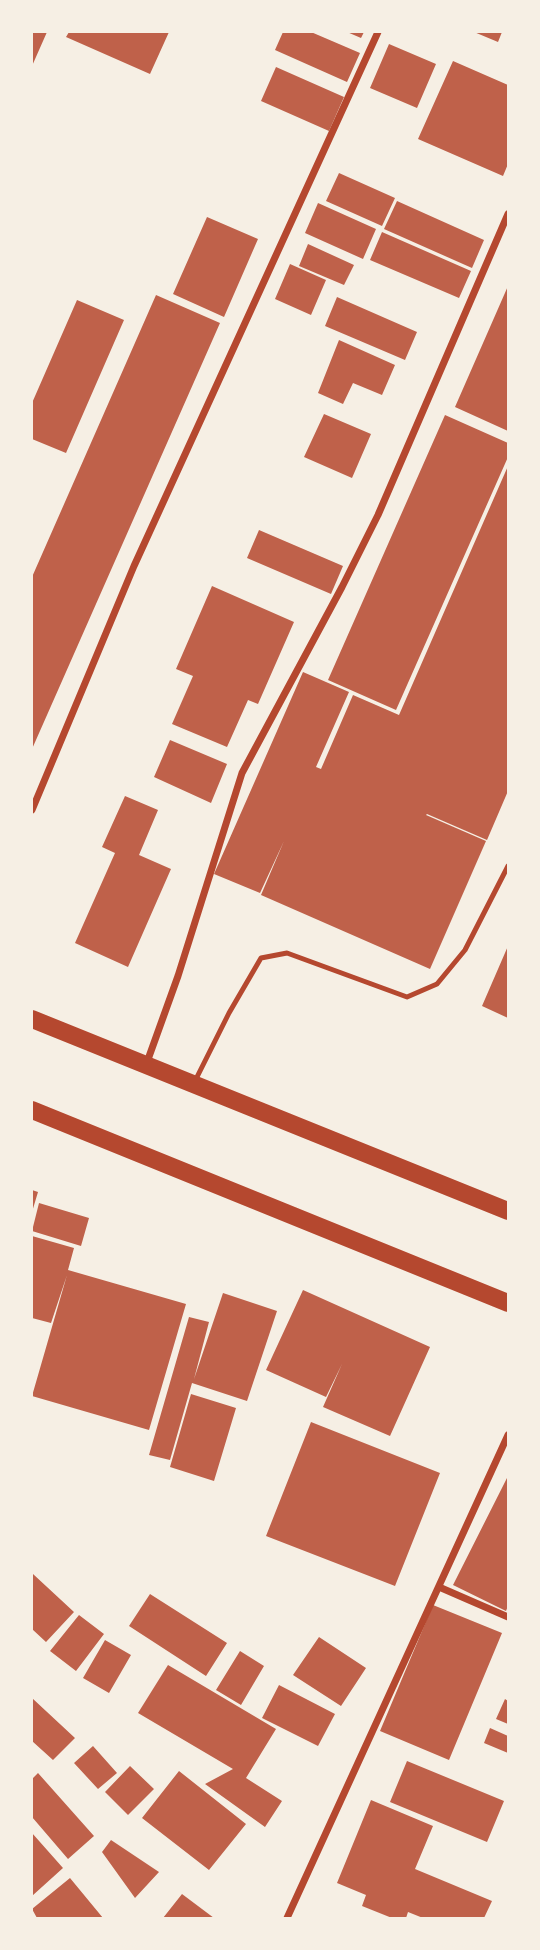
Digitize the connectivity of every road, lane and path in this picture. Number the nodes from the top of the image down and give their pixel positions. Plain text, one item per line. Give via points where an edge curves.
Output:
1 (378, 32) edge
2 (509, 214) edge
3 (32, 810) edge
4 (509, 866) edge
5 (32, 1019) edge
6 (146, 1065) junction
7 (194, 1084) junction
8 (32, 1110) edge
9 (509, 1211) edge
10 (509, 1303) edge
11 (509, 1435) edge
12 (439, 1587) junction
13 (509, 1616) edge
14 (287, 1919) edge

1 - 3 street via 134,566
2 - 6 street via 378,516 242,773
4 - 7 lane via 465,950 437,984 407,998 287,953 261,958
5 - 6 main road
6 - 7 main road
7 - 9 main road
8 - 10 main road
11 - 12 street
12 - 13 street
12 - 14 street

